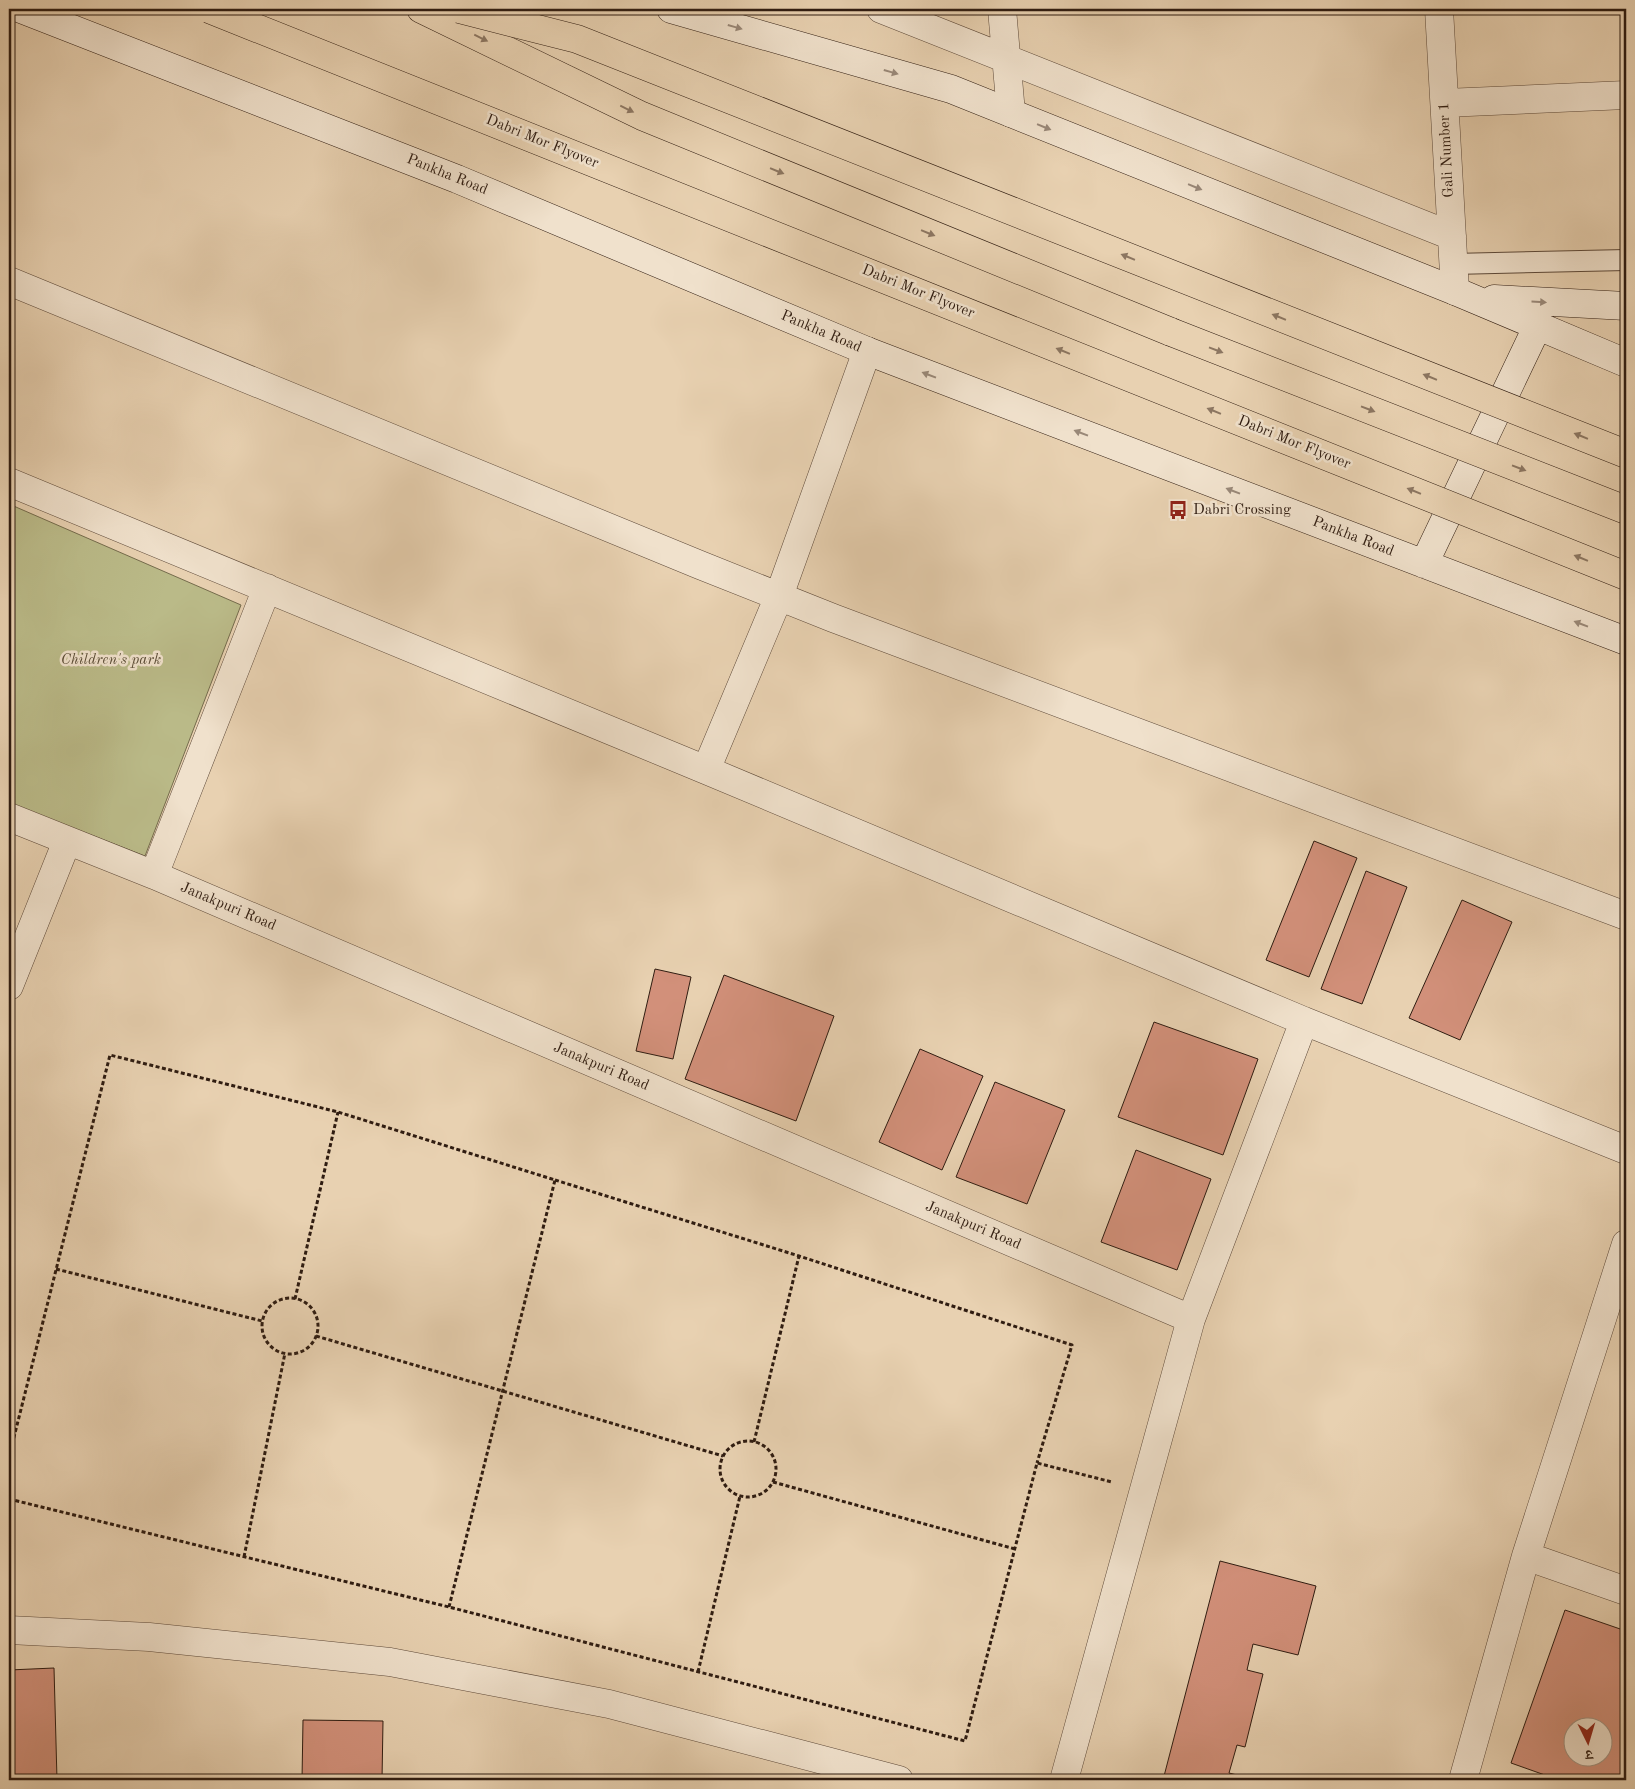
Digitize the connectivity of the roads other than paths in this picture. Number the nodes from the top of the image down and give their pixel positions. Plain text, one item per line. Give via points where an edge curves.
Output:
1 (21, 9) edge
2 (209, 9) edge
3 (422, 9) edge
4 (459, 9) edge
5 (671, 9) edge
6 (881, 9) edge
7 (1002, 9) edge
8 (1439, 9) edge
9 (1006, 59) junction
10 (1626, 95) edge
11 (1444, 103) junction
12 (1011, 113) junction
13 (1452, 236) junction
14 (1626, 260) edge
15 (1454, 264) junction
16 (9, 281) edge
17 (1464, 295) junction
18 (1626, 306) edge
19 (1538, 325) junction
20 (867, 351) junction
21 (1626, 363) edge
22 (1626, 454) edge
23 (9, 482) edge
24 (1626, 510) edge
25 (1424, 564) junction
26 (1626, 576) edge
27 (267, 588) junction
28 (779, 596) junction
29 (1626, 641) edge
30 (706, 770) junction
31 (9, 817) edge
32 (67, 841) junction
33 (154, 876) junction
34 (1626, 916) edge
35 (9, 986) edge
36 (1304, 1021) junction
37 (1626, 1150) edge
38 (1626, 1244) edge
39 (1191, 1319) junction
40 (1526, 1556) junction
41 (1626, 1591) edge
42 (9, 1630) edge
43 (899, 1780) edge
44 (1064, 1780) edge
45 (1463, 1780) edge

1 - 20 street, Pankha Road via 457,178
26 -> 2 main road, Dabri Mor Flyover, bridge
3 -> 24 main road, bridge via 642,116 1171,332
22 -> 4 main road, bridge via 577,39
5 -> 12 street via 951,89
6 - 9 street
7 - 9 street
8 - 11 street, Gali Number 1
9 - 12 street
9 - 13 street
10 - 11 street
11 - 13 street, Gali Number 1
12 -> 17 street
13 - 15 street, Gali Number 1
14 - 15 lane
15 - 17 street, Gali Number 1
16 - 28 street
17 -> 18 street
17 - 19 street
19 - 21 street
19 - 25 street
25 -> 20 street, Pankha Road
20 - 28 street
23 - 27 street
29 -> 25 street, Pankha Road
27 - 30 street
27 - 33 street
28 - 30 street
28 - 34 street
30 - 36 street
31 - 32 street, Janakpuri Road
32 - 33 street, Janakpuri Road
32 - 35 street
33 - 39 street, Janakpuri Road
36 - 37 street
36 - 39 street
38 - 40 street
39 - 44 street
40 - 41 street
40 - 45 street
42 - 43 street via 149,1637 390,1662 609,1704

